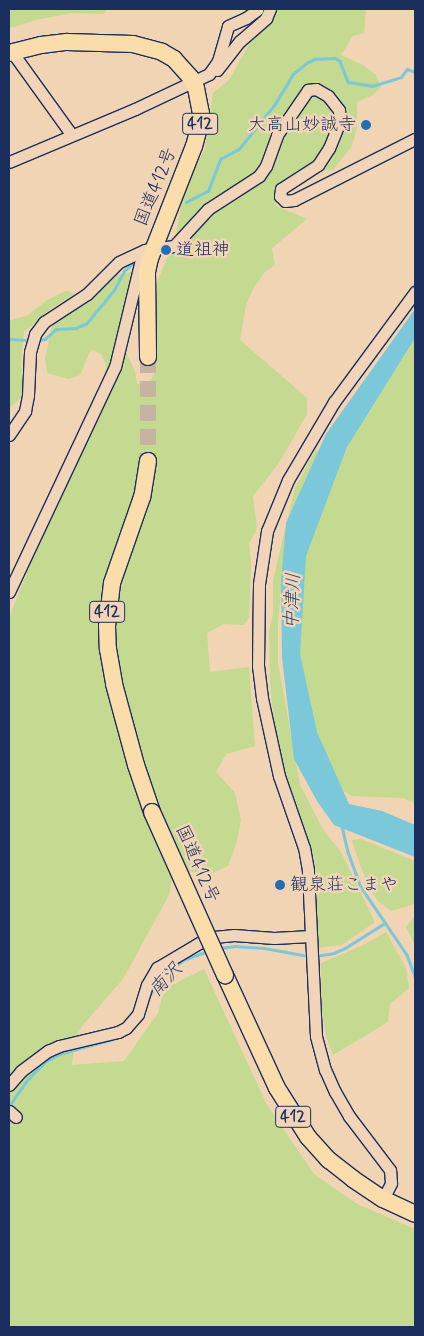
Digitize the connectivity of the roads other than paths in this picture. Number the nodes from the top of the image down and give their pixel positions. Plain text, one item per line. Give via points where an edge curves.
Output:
1 (270, 9) edge
2 (257, 10) dead end
3 (10, 53) edge
4 (212, 71) junction
5 (193, 82) junction
6 (70, 136) junction
7 (415, 139) edge
8 (9, 162) edge
9 (148, 250) junction
10 (415, 292) edge
11 (148, 357) tunnel mouth
12 (9, 436) edge
13 (148, 461) tunnel mouth
14 (9, 592) edge
15 (311, 939) junction
16 (9, 1085) edge
17 (383, 1199) junction
18 (415, 1214) edge

1 - 4 street via 266,18 240,41 223,65
2 - 4 street via 228,26
3 - 5 highway, 国道412号 / 412 via 67,42 133,44 162,52 182,67
3 - 6 street
4 - 5 street
5 - 6 street
5 - 9 highway, 国道412号 / 412 via 200,101 200,124 194,146
6 - 8 street
7 - 9 street via 294,200 285,201 280,196 281,189 318,165 340,120 339,110 328,96 316,89 308,90 277,135 269,160 259,176 208,209 174,246
9 - 11 highway, 国道412号 / 412
9 - 12 street via 120,262 87,294 44,322 35,334 25,411
9 - 14 street via 115,367
10 - 15 street via 334,402 295,466 274,511 262,552 260,688 279,776 306,860
13 - 17 highway, 国道412号 / 412, bridge via 142,497 112,583 107,614 112,672 136,765 152,812 262,1060 297,1123 340,1169
15 - 16 street via 234,935 214,937 199,943 157,968 138,1014 126,1028 48,1051 21,1071
15 - 17 street via 315,1029 320,1056 341,1103 390,1170 391,1183
17 - 18 highway, 国道412号 / 412

